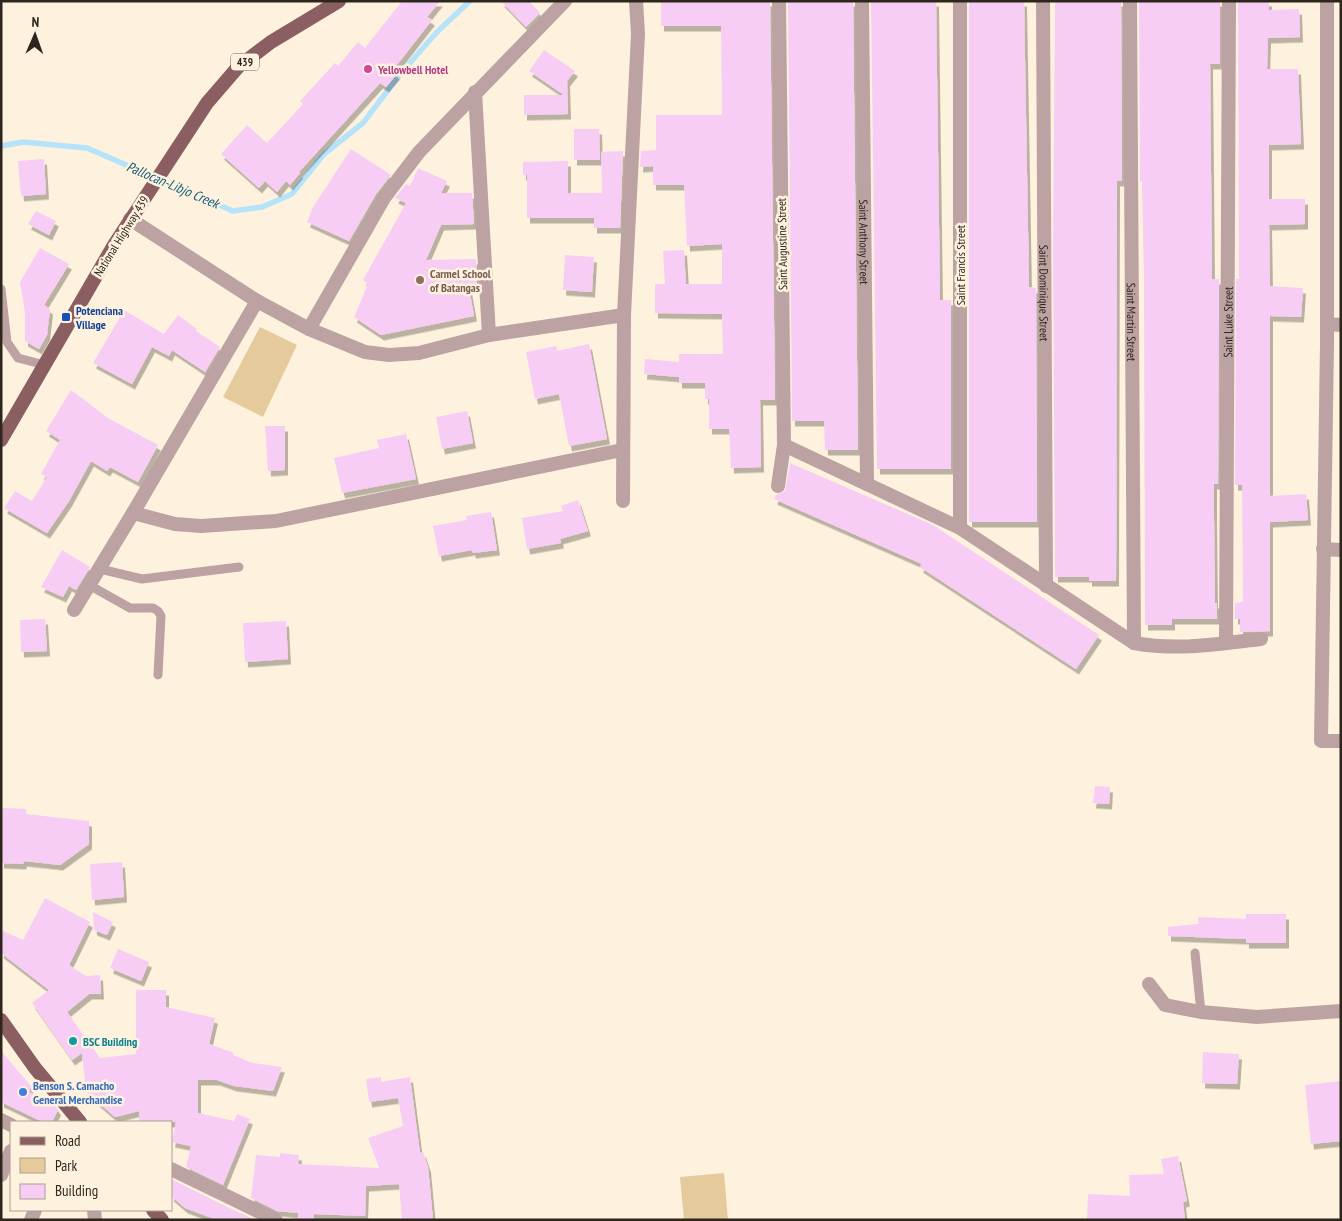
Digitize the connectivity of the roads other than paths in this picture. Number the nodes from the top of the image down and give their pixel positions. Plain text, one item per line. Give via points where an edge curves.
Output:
1 (339, 1) edge
2 (565, 1) edge
3 (636, 1) edge
4 (779, 1) edge
5 (862, 1) edge
6 (960, 1) edge
7 (1043, 1) edge
8 (1130, 1) edge
9 (1229, 1) edge
10 (1327, 1) edge
11 (475, 92) junction
12 (130, 219) junction
13 (1, 289) edge
14 (258, 301) junction
15 (624, 315) junction
16 (1334, 324) edge
17 (309, 329) junction
18 (489, 335) junction
19 (45, 365) junction
20 (1, 440) edge
21 (784, 445) junction
22 (622, 450) junction
23 (867, 484) junction
24 (778, 486) dead end
25 (623, 501) dead end
26 (133, 513) junction
27 (960, 528) junction
28 (1324, 549) junction
29 (1341, 550) edge
30 (238, 566) dead end
31 (100, 569) junction
32 (89, 585) junction
33 (1046, 586) junction
34 (74, 610) dead end
35 (1261, 638) dead end
36 (1134, 643) junction
37 (1226, 643) junction
38 (158, 675) dead end
39 (1341, 741) edge
40 (1195, 953) dead end
41 (1150, 984) dead end
42 (1341, 1010) edge
43 (1201, 1012) junction
44 (1, 1020) edge
45 (79, 1121) edge
46 (10, 1154) edge
47 (172, 1169) edge
48 (1, 1176) edge
49 (276, 1220) edge

1 - 12 main road, National Highway 439 / 439 via 271,42 238,67 207,103
2 - 11 street
3 - 15 street via 638,34
4 - 21 street, Saint Augustine Street
5 - 23 street, Saint Anthony Street
6 - 27 street, Saint Francis Street
7 - 33 street, Saint Dominique Street
8 - 36 street, Saint Martin Street
9 - 37 street, Saint Luke Street
10 - 16 street
11 - 17 street via 419,152 384,198
11 - 18 street
12 - 14 street
12 - 19 main road, National Highway 439 / 439
13 - 19 lane via 7,342 18,358
14 - 17 street
14 - 26 street
15 - 18 street
15 - 22 street
16 - 28 street
17 - 18 street via 365,352 389,355 419,353
19 - 20 main road, National Highway 439 / 439
21 - 23 street
21 - 24 street, Saint Augustine Street
22 - 25 street
22 - 26 street via 276,520 201,526 175,524
23 - 27 street
26 - 31 street
27 - 33 street
28 - 29 street
28 - 39 street via 1321,741
30 - 31 lane via 142,579
31 - 32 street
32 - 34 street
32 - 38 lane via 130,608 158,611 161,616
33 - 36 street
35 - 37 street
36 - 37 street via 1160,648
40 - 43 lane
41 - 43 street via 1165,1005
42 - 43 street via 1257,1017
44 - 45 main road
46 - 48 street
47 - 49 street

